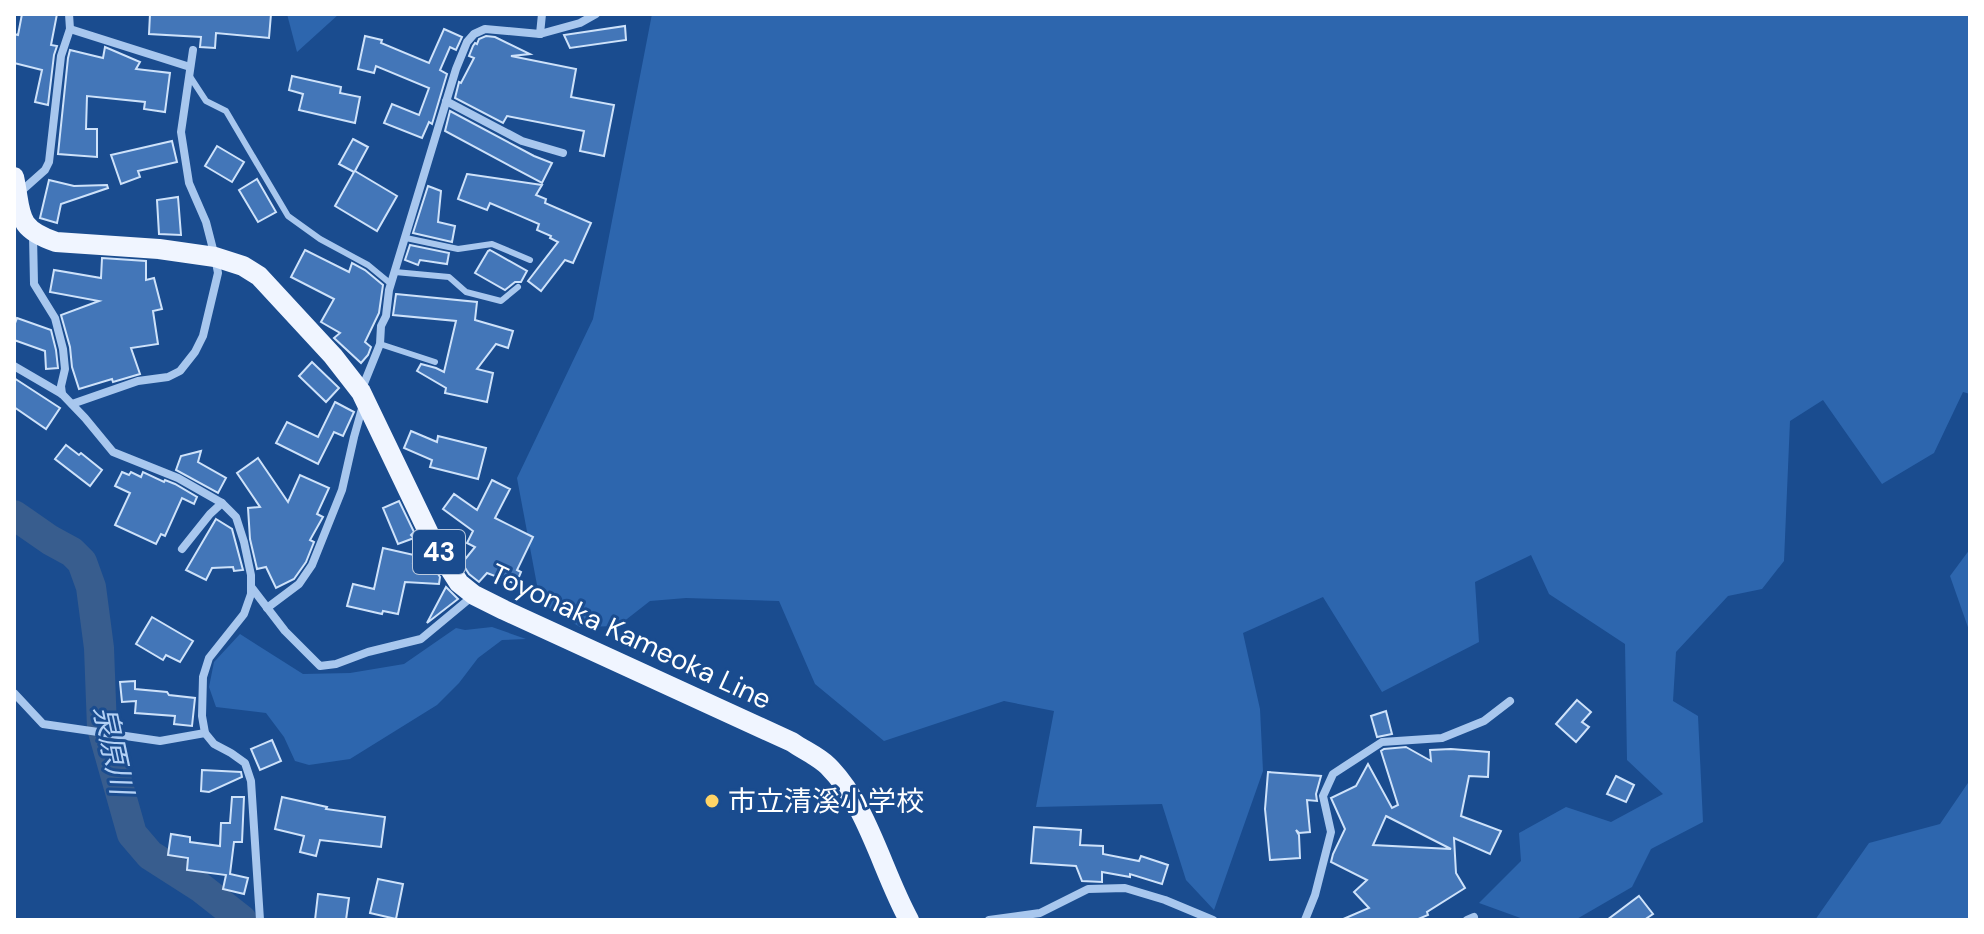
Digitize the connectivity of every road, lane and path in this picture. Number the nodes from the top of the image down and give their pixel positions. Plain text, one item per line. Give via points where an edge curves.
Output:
1 (69, 14) edge
2 (542, 14) edge
3 (596, 14) edge
4 (70, 29) junction
5 (540, 34) junction
6 (193, 50) dead end
7 (190, 71) junction
8 (446, 101) junction
9 (563, 153) dead end
10 (16, 186) edge
11 (33, 231) junction
12 (406, 238) junction
13 (215, 257) junction
14 (530, 260) dead end
15 (395, 272) junction
16 (391, 284) junction
17 (518, 287) dead end
18 (380, 344) junction
19 (435, 362) dead end
20 (14, 366) edge
21 (62, 394) junction
22 (363, 396) junction
23 (72, 404) junction
24 (222, 503) junction
25 (182, 549) dead end
26 (251, 587) junction
27 (474, 595) junction
28 (267, 608) junction
29 (14, 693) edge
30 (1510, 701) dead end
31 (205, 733) junction
32 (260, 920) edge
33 (909, 920) edge
34 (989, 920) edge
35 (1213, 920) edge
36 (1305, 920) edge

1 - 4 street
2 - 5 street
3 - 5 street
4 - 7 street
4 - 10 street via 61,56 49,162 36,179
5 - 8 street via 485,29 474,34
6 - 7 street
7 - 13 street via 181,132 189,183
7 - 16 lane via 206,101 226,111 288,216
8 - 9 street via 522,141
8 - 12 street
10 - 11 main road via 21,216
11 - 13 main road, Toyonaka Kameoka Line / 43 via 56,242
11 - 21 street via 34,284 55,318 63,349
12 - 14 lane via 458,249 492,244
12 - 15 street
13 - 22 main road, Toyonaka Kameoka Line / 43 via 259,276
13 - 23 street via 218,273 203,336 180,371
15 - 16 street
15 - 17 lane via 449,277 466,292 501,301
16 - 18 street
18 - 19 lane
18 - 22 street
20 - 21 street
21 - 23 street
22 - 27 main road, Toyonaka Kameoka Line / 43 via 434,544 459,583
22 - 28 street via 342,490 312,565 299,584
23 - 24 street via 113,452
24 - 25 street
24 - 26 street via 236,517
26 - 28 street
26 - 31 street via 244,614 209,658 203,677
27 - 28 street via 421,639 320,666
27 - 33 main road, Toyonaka Kameoka Line / 43 via 792,742 827,764 850,793
29 - 31 street via 43,724 160,741
30 - 36 street via 1484,721 1442,738 1382,742 1333,774 1323,796 1331,832
31 - 32 street via 245,763 251,781
34 - 35 street via 1040,913 1088,889 1125,888

